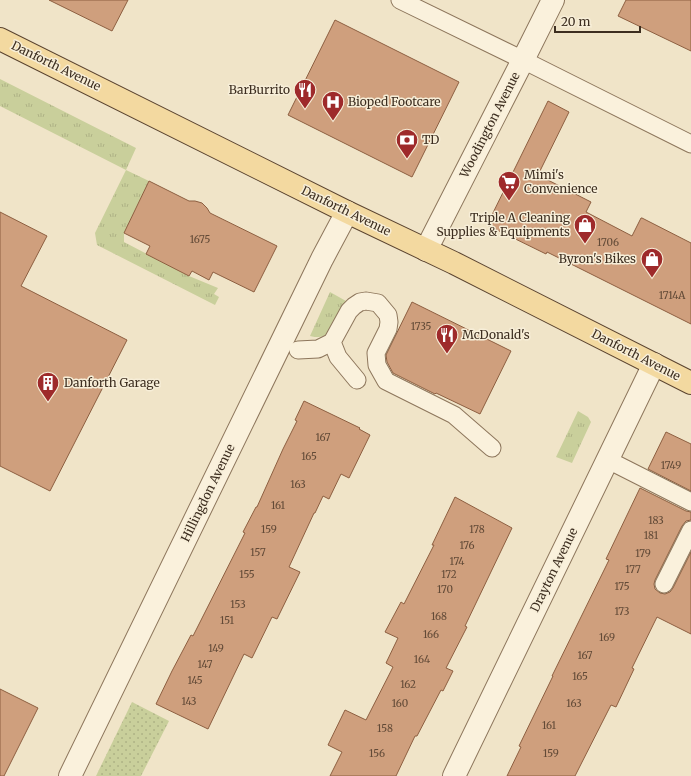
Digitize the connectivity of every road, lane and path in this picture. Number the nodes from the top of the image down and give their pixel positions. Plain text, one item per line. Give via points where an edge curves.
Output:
1 (400, 0) edge
2 (553, 0) edge
3 (0, 39) edge
4 (523, 60) junction
5 (691, 144) edge
6 (347, 212) junction
7 (426, 250) junction
8 (332, 342) junction
9 (298, 350) dead end
10 (654, 364) junction
11 (357, 380) dead end
12 (691, 383) edge
13 (492, 448) dead end
14 (608, 460) junction
15 (691, 502) edge
16 (691, 530) edge
17 (664, 584) dead end
18 (70, 776) edge
19 (454, 776) edge

1 - 4 lane
2 - 4 street, Woodington Avenue
3 - 6 main road, Danforth Avenue
4 - 5 lane
4 - 7 street, Woodington Avenue
6 - 7 main road, Danforth Avenue
6 - 18 street, Hillingdon Avenue
7 - 10 main road, Danforth Avenue
8 - 9 lane via 318,349
8 - 11 lane via 338,357
8 - 13 lane via 354,306 366,301 378,303 388,315 389,322 376,353 376,365 386,381 454,415
10 - 12 main road, Danforth Avenue
10 - 14 street, Drayton Avenue
14 - 15 lane
14 - 19 street, Drayton Avenue
16 - 17 lane

